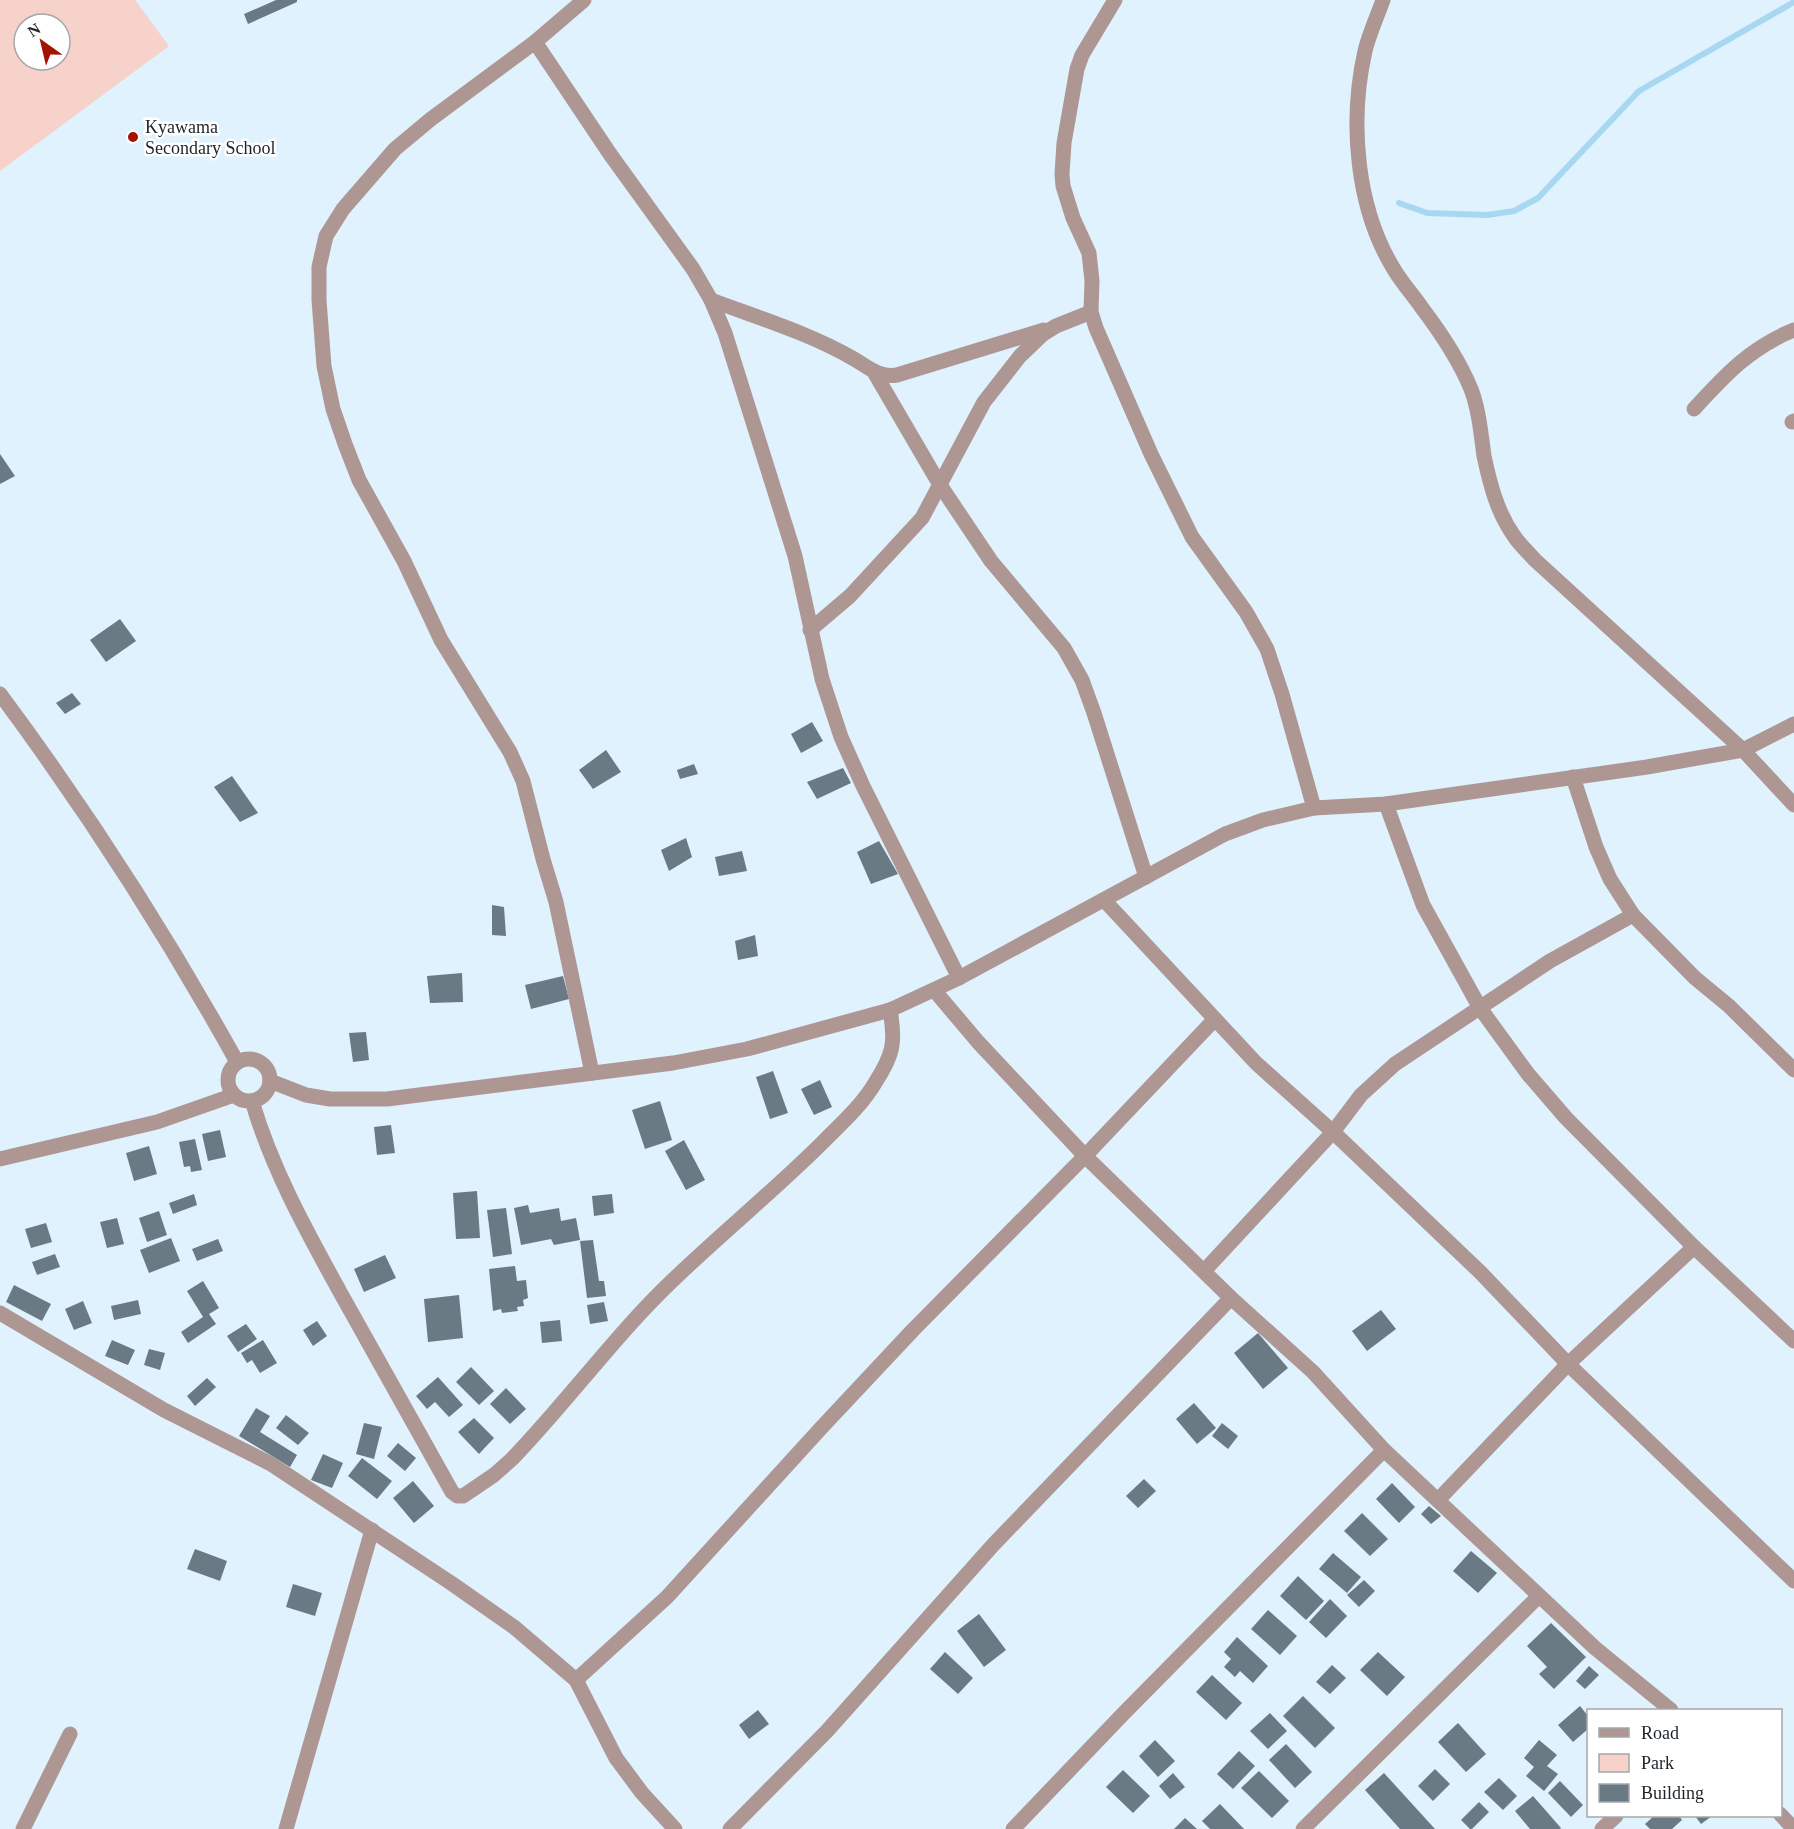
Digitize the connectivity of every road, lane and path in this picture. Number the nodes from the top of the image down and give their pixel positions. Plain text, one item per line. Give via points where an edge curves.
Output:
1 (584, 0) edge
2 (1115, 0) edge
3 (1383, 0) edge
4 (535, 42) junction
5 (711, 300) junction
6 (1091, 312) junction
7 (1056, 326) junction
8 (1794, 330) edge
9 (874, 372) junction
10 (1694, 409) dead end
11 (940, 485) junction
12 (810, 630) junction
13 (0, 694) edge
14 (1794, 724) edge
15 (1743, 750) junction
16 (1573, 777) junction
17 (1386, 804) junction
18 (1794, 805) edge
19 (1314, 808) junction
20 (1146, 877) junction
21 (1104, 900) junction
22 (1633, 915) junction
23 (959, 978) junction
24 (934, 990) junction
25 (1480, 1008) junction
26 (890, 1010) junction
27 (1214, 1020) junction
28 (237, 1062) junction
29 (1794, 1070) edge
30 (592, 1073) junction
31 (270, 1082) junction
32 (234, 1095) junction
33 (252, 1101) junction
34 (1333, 1132) junction
35 (1085, 1156) junction
36 (0, 1159) edge
37 (1694, 1247) junction
38 (1204, 1271) junction
39 (1231, 1298) junction
40 (0, 1313) edge
41 (1794, 1341) edge
42 (1568, 1364) junction
43 (1384, 1450) junction
44 (1438, 1500) junction
45 (372, 1530) junction
46 (1794, 1581) edge
47 (1539, 1596) junction
48 (576, 1680) junction
49 (1670, 1709) edge
50 (70, 1734) dead end
51 (1614, 1817) edge
52 (23, 1829) edge
53 (286, 1829) edge
54 (675, 1829) edge
55 (730, 1829) edge
56 (1013, 1829) edge
57 (1303, 1829) edge
58 (1602, 1829) edge

1 - 4 street
2 - 6 street via 1077,69 1062,162 1068,205 1089,253
3 - 15 street via 1365,49 1359,86 1357,124 1365,197 1384,253 1464,371 1473,393 1493,495 1503,519 1535,560
4 - 5 street
4 - 30 street via 431,119 395,149 364,183 326,236 319,267 319,300 324,366 333,409 359,480 404,561 441,640 510,752 523,781 556,902
5 - 9 street via 808,335
5 - 12 street via 725,333 795,556
6 - 7 street
6 - 19 street via 1192,537 1246,612 1267,649
7 - 9 street via 897,375
7 - 11 street via 1030,345 984,402
8 - 10 street via 1751,353 1725,374
9 - 11 street
11 - 12 street via 922,518 894,550
11 - 20 street via 991,561 1064,648 1082,680
12 - 23 street via 841,737
13 - 28 street via 132,885
14 - 15 street
15 - 16 street
15 - 18 street
16 - 17 street
16 - 22 street via 1596,847
17 - 19 street
17 - 25 street via 1423,905
19 - 20 street via 1225,834
20 - 21 street
21 - 23 street
21 - 27 street
22 - 25 street via 1550,961
22 - 29 street
23 - 24 street
24 - 26 street
24 - 35 street
25 - 34 street via 1395,1064 1361,1095
25 - 37 street via 1566,1119
26 - 30 street via 747,1049
26 - 33 street via 894,1034 889,1056 874,1085 850,1114 780,1185 641,1312 512,1459 463,1496 452,1492 319,1254 274,1165
27 - 34 street
27 - 35 street
28 - 31 street via 256,1059 269,1072
28 - 32 street via 227,1078
30 - 31 street via 353,1100 306,1095
31 - 33 street via 261,1098
32 - 33 street
32 - 36 street via 157,1122
34 - 38 street
34 - 42 street via 1481,1273
35 - 38 street
35 - 48 street via 913,1330 667,1597
37 - 41 street
37 - 42 street
38 - 39 street
39 - 43 street via 1313,1372
39 - 55 street via 993,1545 827,1731
40 - 45 street via 164,1410 271,1464
42 - 44 street
42 - 46 street
43 - 44 street
43 - 56 street
44 - 47 street
45 - 48 street via 514,1628
45 - 53 street
47 - 49 street via 1594,1648
47 - 57 street
48 - 54 street via 616,1758
50 - 52 street
51 - 58 street

